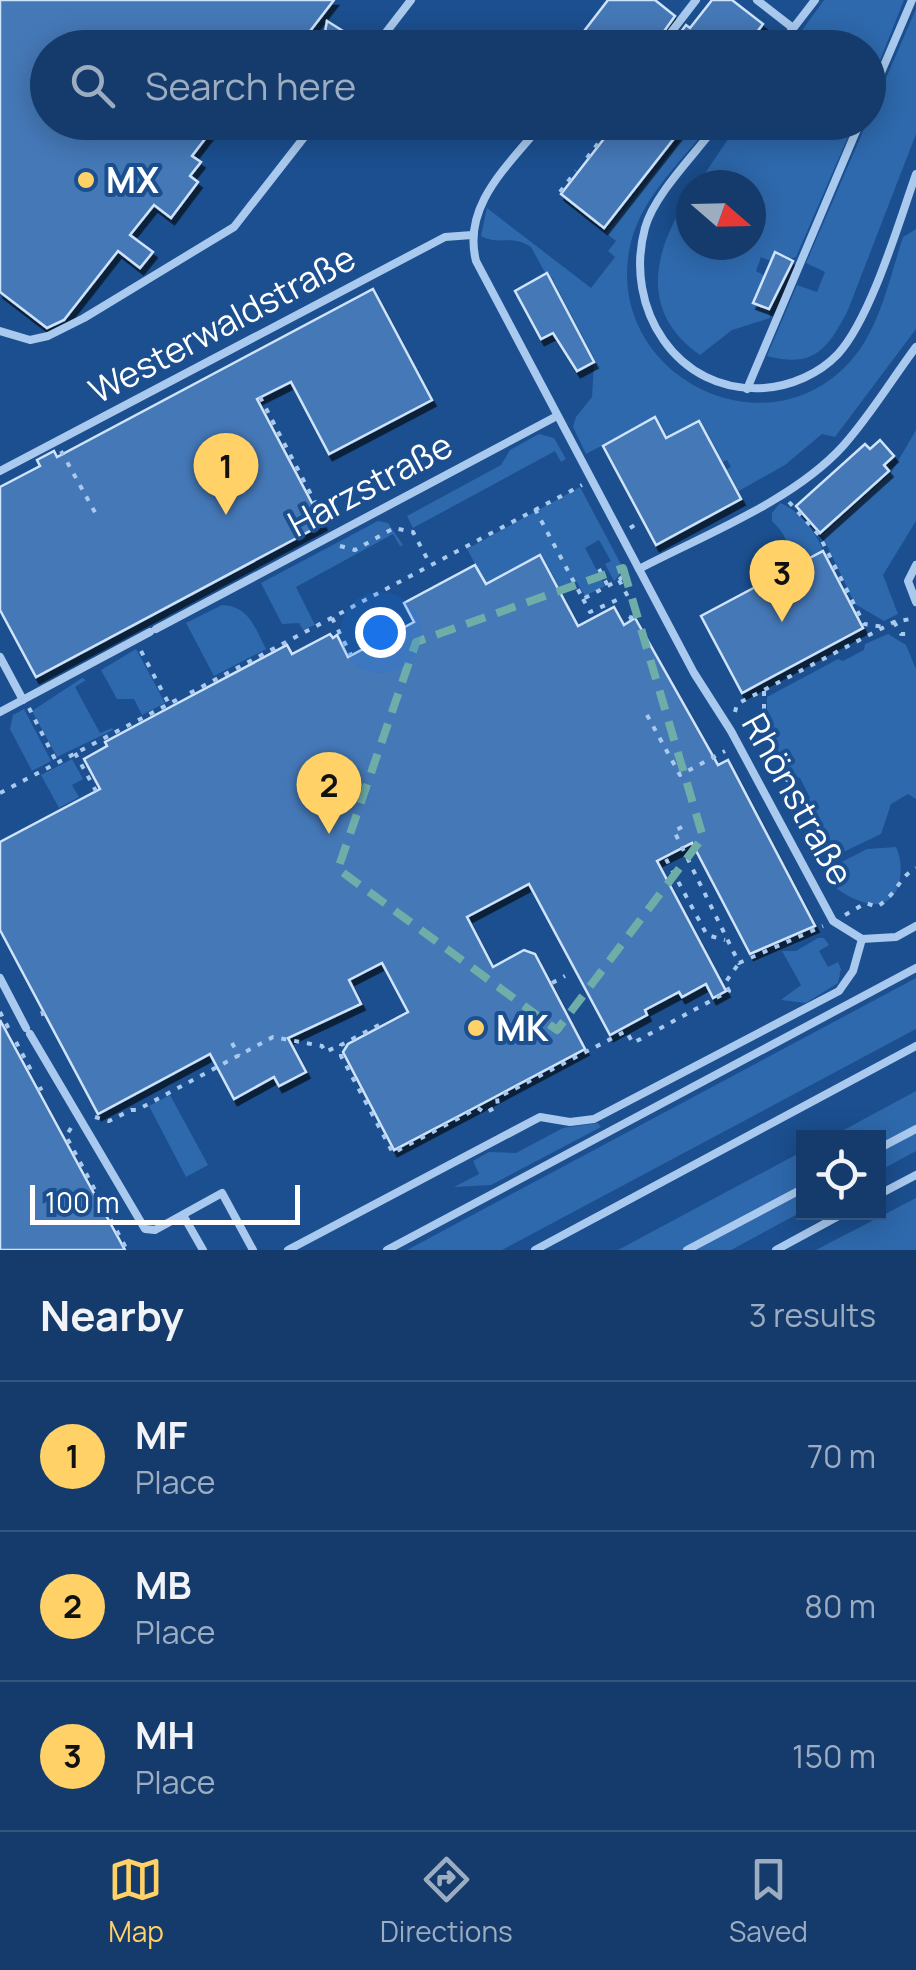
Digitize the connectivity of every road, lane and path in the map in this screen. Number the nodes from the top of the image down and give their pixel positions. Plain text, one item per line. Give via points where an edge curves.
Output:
1 (411, 0) edge
2 (696, 0) edge
3 (757, 0) edge
4 (812, 0) edge
5 (912, 0) edge
6 (793, 28) joint
7 (388, 30) edge
8 (673, 30) edge
9 (886, 61) edge
10 (302, 140) edge
11 (529, 140) edge
12 (706, 140) edge
13 (852, 140) edge
14 (576, 171) dead end
15 (916, 174) edge
16 (560, 192) dead end
17 (472, 235) junction
18 (0, 332) edge
19 (916, 347) edge
20 (747, 389) junction
21 (260, 397) dead end
22 (557, 416) junction
23 (61, 451) dead end
24 (0, 471) edge
25 (780, 496) junction
26 (590, 500) dead end
27 (536, 509) junction
28 (97, 516) dead end
29 (333, 535) junction
30 (632, 556) junction
31 (916, 565) edge
32 (431, 566) junction
33 (599, 569) dead end
34 (639, 569) junction
35 (619, 580) junction
36 (608, 586) junction
37 (583, 599) junction
38 (619, 599) dead end
39 (916, 602) edge
40 (332, 618) junction
41 (916, 618) edge
42 (623, 622) dead end
43 (894, 622) junction
44 (885, 627) junction
45 (906, 634) dead end
46 (136, 640) junction
47 (351, 655) dead end
48 (0, 658) edge
49 (764, 690) junction
50 (22, 700) junction
51 (169, 704) junction
52 (0, 712) edge
53 (647, 714) dead end
54 (731, 731) junction
55 (725, 751) junction
56 (75, 753) junction
57 (747, 761) junction
58 (780, 761) junction
59 (0, 792) edge
60 (96, 792) dead end
61 (682, 827) dead end
62 (666, 859) dead end
63 (916, 868) edge
64 (708, 878) dead end
65 (700, 882) junction
66 (815, 887) junction
67 (816, 914) dead end
68 (833, 920) junction
69 (822, 926) junction
70 (916, 926) edge
71 (862, 938) junction
72 (726, 940) junction
73 (739, 963) junction
74 (916, 968) edge
75 (566, 976) dead end
76 (0, 978) edge
77 (552, 983) dead end
78 (42, 1011) dead end
79 (0, 1012) edge
80 (44, 1018) dead end
81 (378, 1025) dead end
82 (281, 1032) dead end
83 (12, 1035) dead end
84 (274, 1037) junction
85 (16, 1042) dead end
86 (232, 1043) dead end
87 (341, 1044) junction
88 (916, 1046) edge
89 (238, 1056) junction
90 (39, 1071) dead end
91 (48, 1084) dead end
92 (54, 1093) dead end
93 (89, 1111) dead end
94 (72, 1126) dead end
95 (916, 1129) edge
96 (886, 1145) edge
97 (916, 1175) edge
98 (886, 1191) edge
99 (796, 1192) edge
100 (183, 1215) junction
101 (831, 1220) edge
102 (249, 1248) edge
103 (123, 1250) edge
104 (202, 1250) edge
105 (288, 1250) edge
106 (386, 1250) edge
107 (534, 1250) edge
108 (687, 1250) edge
109 (776, 1250) edge

1 - 7 lane
2 - 8 lane
3 - 6 lane
4 - 6 lane
5 - 9 lane
10 - 18 lane via 234,227 48,336 30,340
11 - 17 lane via 482,199
12 - 20 lane via 646,224 643,297 674,356 703,377
13 - 20 lane
14 - 16 path
15 - 20 lane via 854,334 836,358 779,387
17 - 22 lane, Rhönstraße via 482,275
17 - 24 lane, Westerwaldstraße via 431,244
19 - 25 lane via 844,445
21 - 29 path
22 - 29 lane, Harzstraße
22 - 30 lane, Rhönstraße
23 - 28 path
25 - 34 lane
25 - 44 path via 819,535 864,624
26 - 27 path via 582,484
27 - 32 path
27 - 37 path
29 - 32 path via 339,546 354,550 394,528 412,532
29 - 46 lane, Harzstraße
30 - 34 lane, Rhönstraße
30 - 35 path
31 - 39 lane via 908,581
32 - 40 path
33 - 36 path
34 - 54 lane, Rhönstraße
35 - 36 path
35 - 42 path via 633,606
36 - 37 path
37 - 38 path via 590,612
40 - 47 path
40 - 51 path
41 - 43 path
43 - 44 path
43 - 45 path
44 - 49 path
46 - 50 lane, Harzstraße
46 - 51 path
48 - 50 lane
49 - 54 path via 737,704
49 - 58 path via 764,731
50 - 52 lane, Harzstraße
51 - 56 path
53 - 55 path via 680,775
54 - 55 path
54 - 57 lane, Rhönstraße
55 - 57 path
56 - 59 path
56 - 60 path
57 - 58 path via 764,768
57 - 66 lane, Rhönstraße
58 - 66 path via 831,858
61 - 65 path via 674,831
62 - 72 path via 707,935
63 - 68 path via 877,907 866,903
64 - 65 path
65 - 72 path
66 - 68 lane, Rhönstraße
67 - 69 path
68 - 69 path
68 - 71 lane, Rhönstraße
69 - 73 path
70 - 71 lane via 896,937
71 - 105 lane via 839,992 594,1119 540,1117
72 - 73 path
73 - 87 path via 725,983 729,991 633,1043 626,1031 498,1098 498,1106 478,1108 393,1153 341,1056
74 - 106 lane
75 - 77 path
76 - 100 lane via 138,1222 155,1230
78 - 80 path
79 - 83 path
81 - 87 path
82 - 84 path
84 - 87 path via 325,1052
84 - 89 path
85 - 90 path via 27,1066
86 - 89 path
88 - 107 lane
89 - 93 path via 109,1121
91 - 92 path
94 - 103 path via 66,1136
95 - 96 lane
97 - 98 lane
99 - 108 lane
100 - 102 lane via 222,1193
100 - 104 lane
101 - 109 lane

